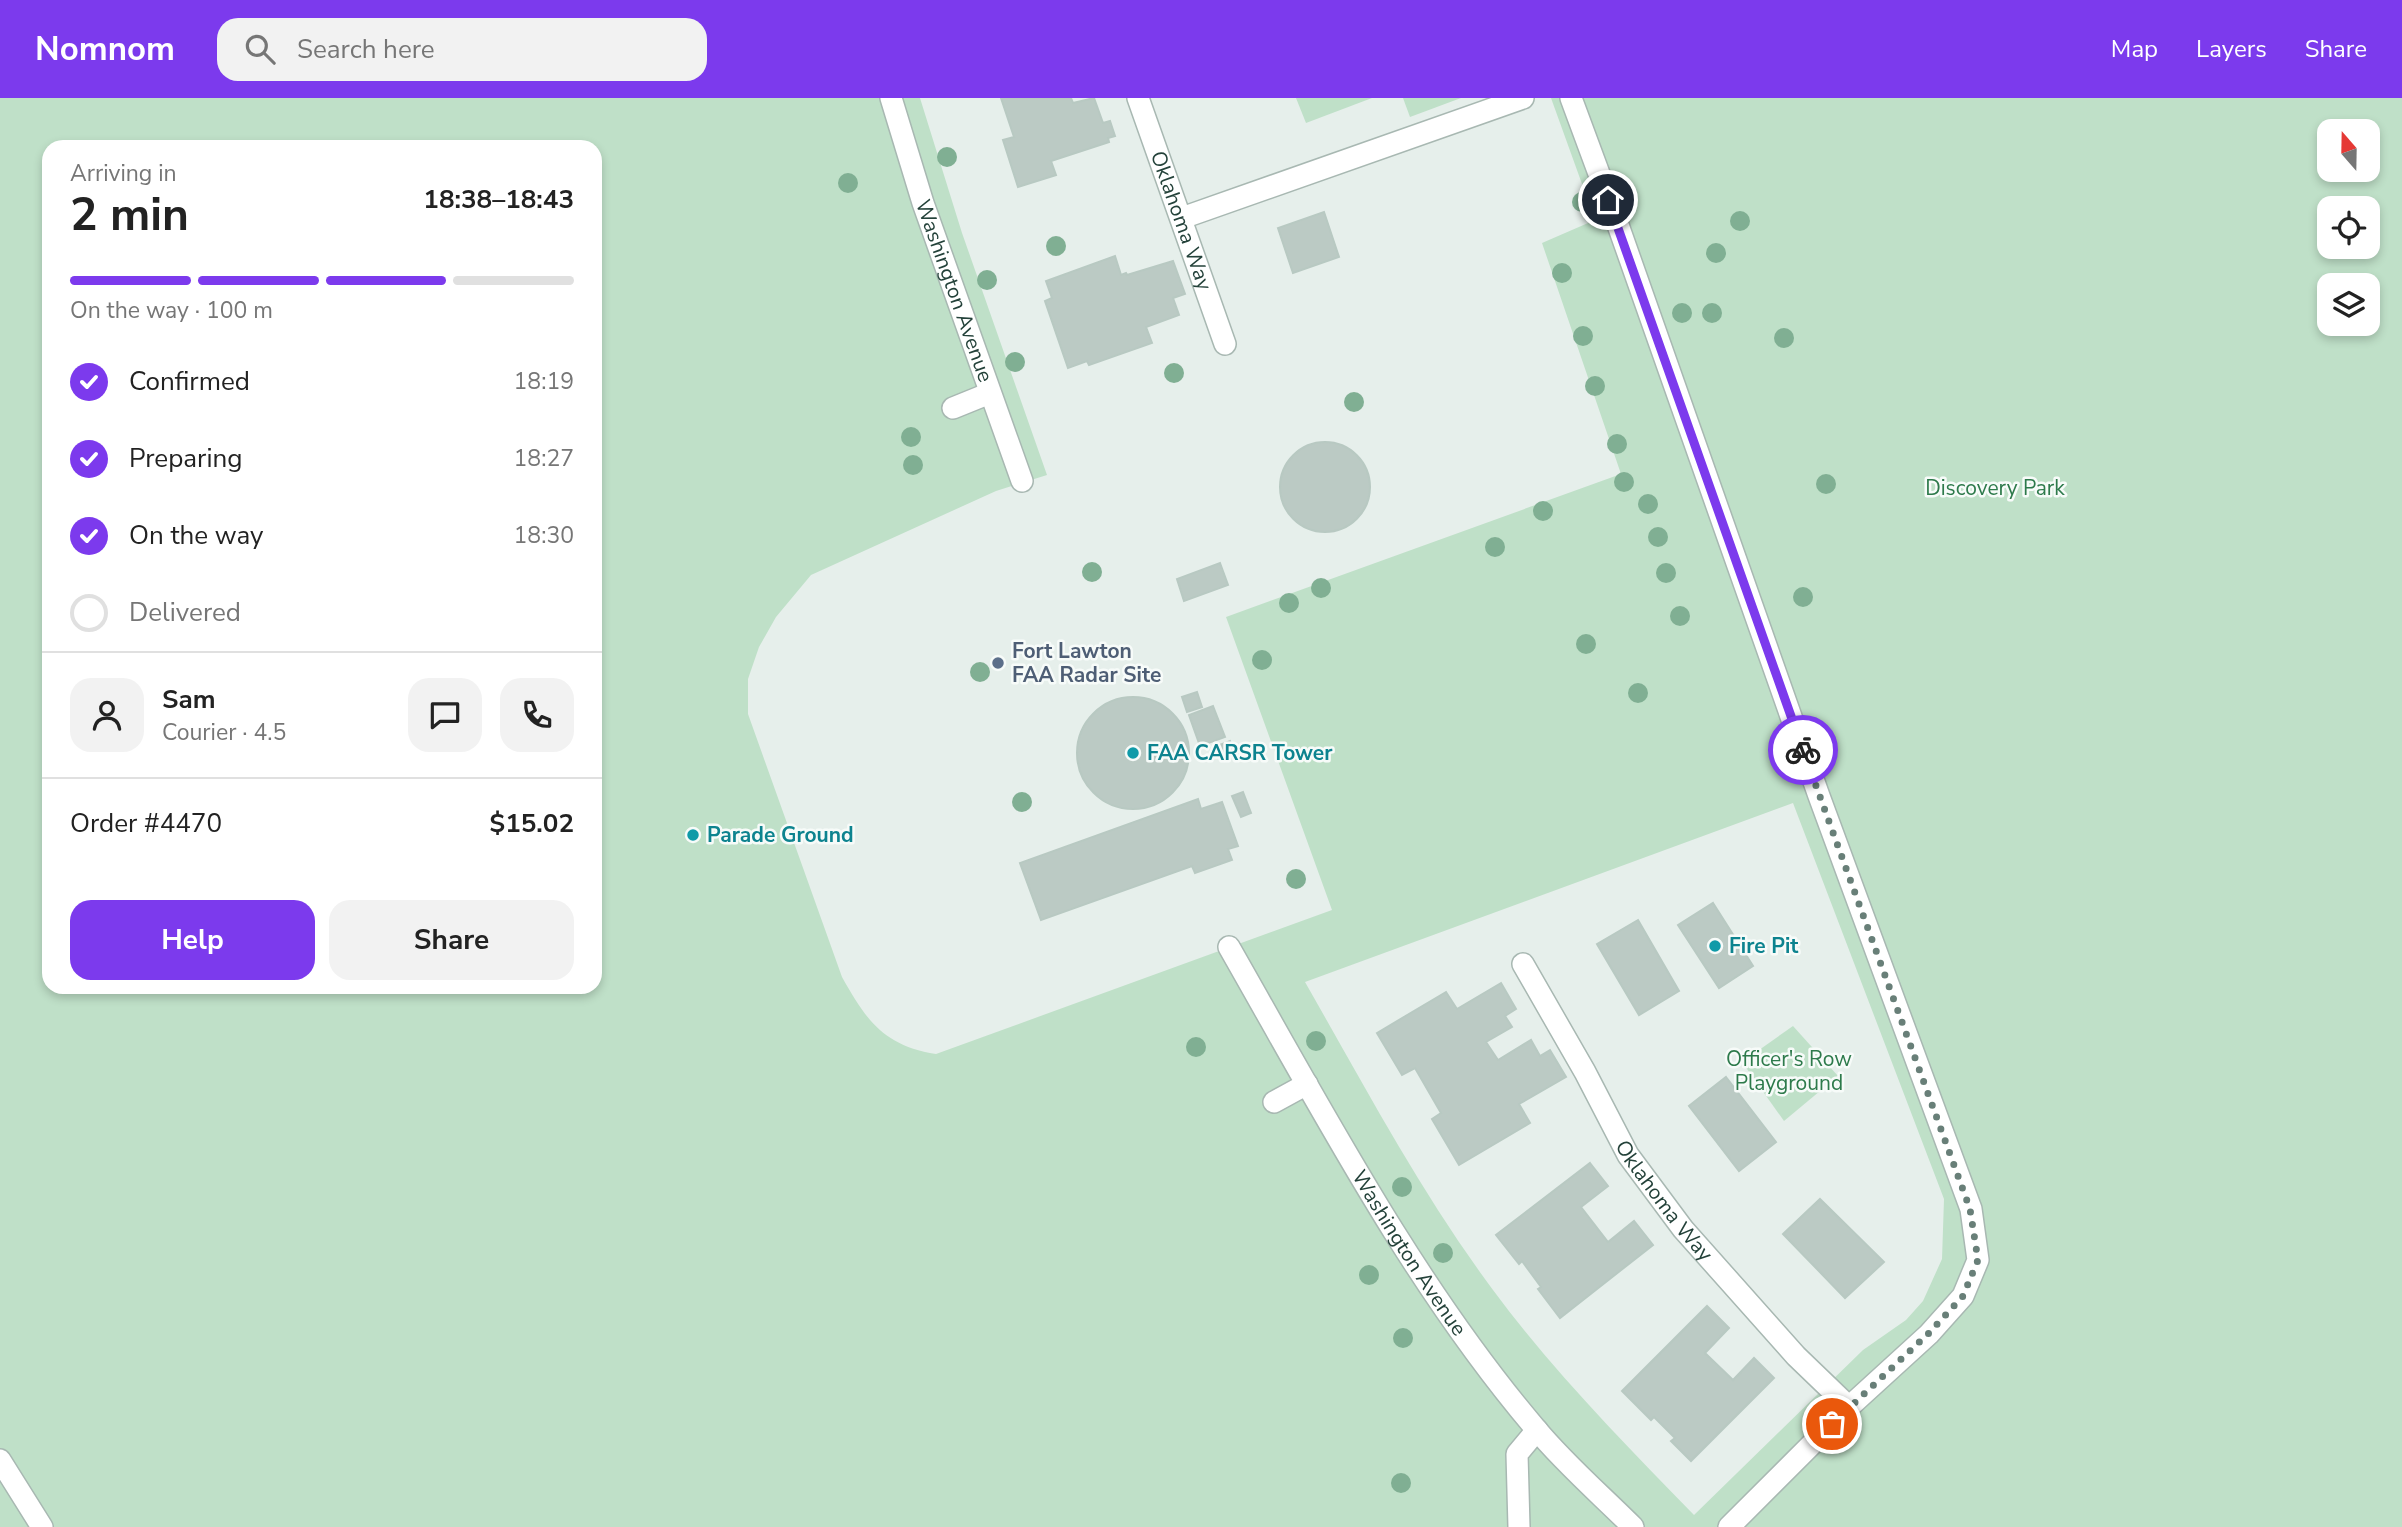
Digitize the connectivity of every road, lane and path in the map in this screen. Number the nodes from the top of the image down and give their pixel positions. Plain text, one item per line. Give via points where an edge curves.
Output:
1 (891, 98) edge
2 (1138, 98) edge
3 (1523, 98) edge
4 (1571, 98) edge
5 (1182, 218) junction
6 (1225, 344) dead end
7 (990, 393) junction
8 (953, 408) dead end
9 (1022, 481) dead end
10 (1229, 947) dead end
11 (1523, 964) dead end
12 (1307, 1084) junction
13 (1273, 1102) dead end
14 (1849, 1406) junction
15 (1537, 1430) junction
16 (0, 1460) edge
17 (41, 1527) edge
18 (1519, 1527) edge
19 (1633, 1527) edge
20 (1729, 1527) edge

1 - 7 street, Washington Avenue
2 - 5 street, Oklahoma Way
3 - 5 street
4 - 14 street via 1970,1209 1978,1260 1963,1296
5 - 6 street, Oklahoma Way
7 - 8 street
7 - 9 street, Washington Avenue
10 - 12 street, Washington Avenue
11 - 14 street, Oklahoma Way via 1628,1154 1650,1185 1758,1316
12 - 13 street
12 - 15 street, Washington Avenue via 1454,1324
14 - 20 street
15 - 18 street via 1517,1454
15 - 19 street, Washington Avenue
16 - 17 street

